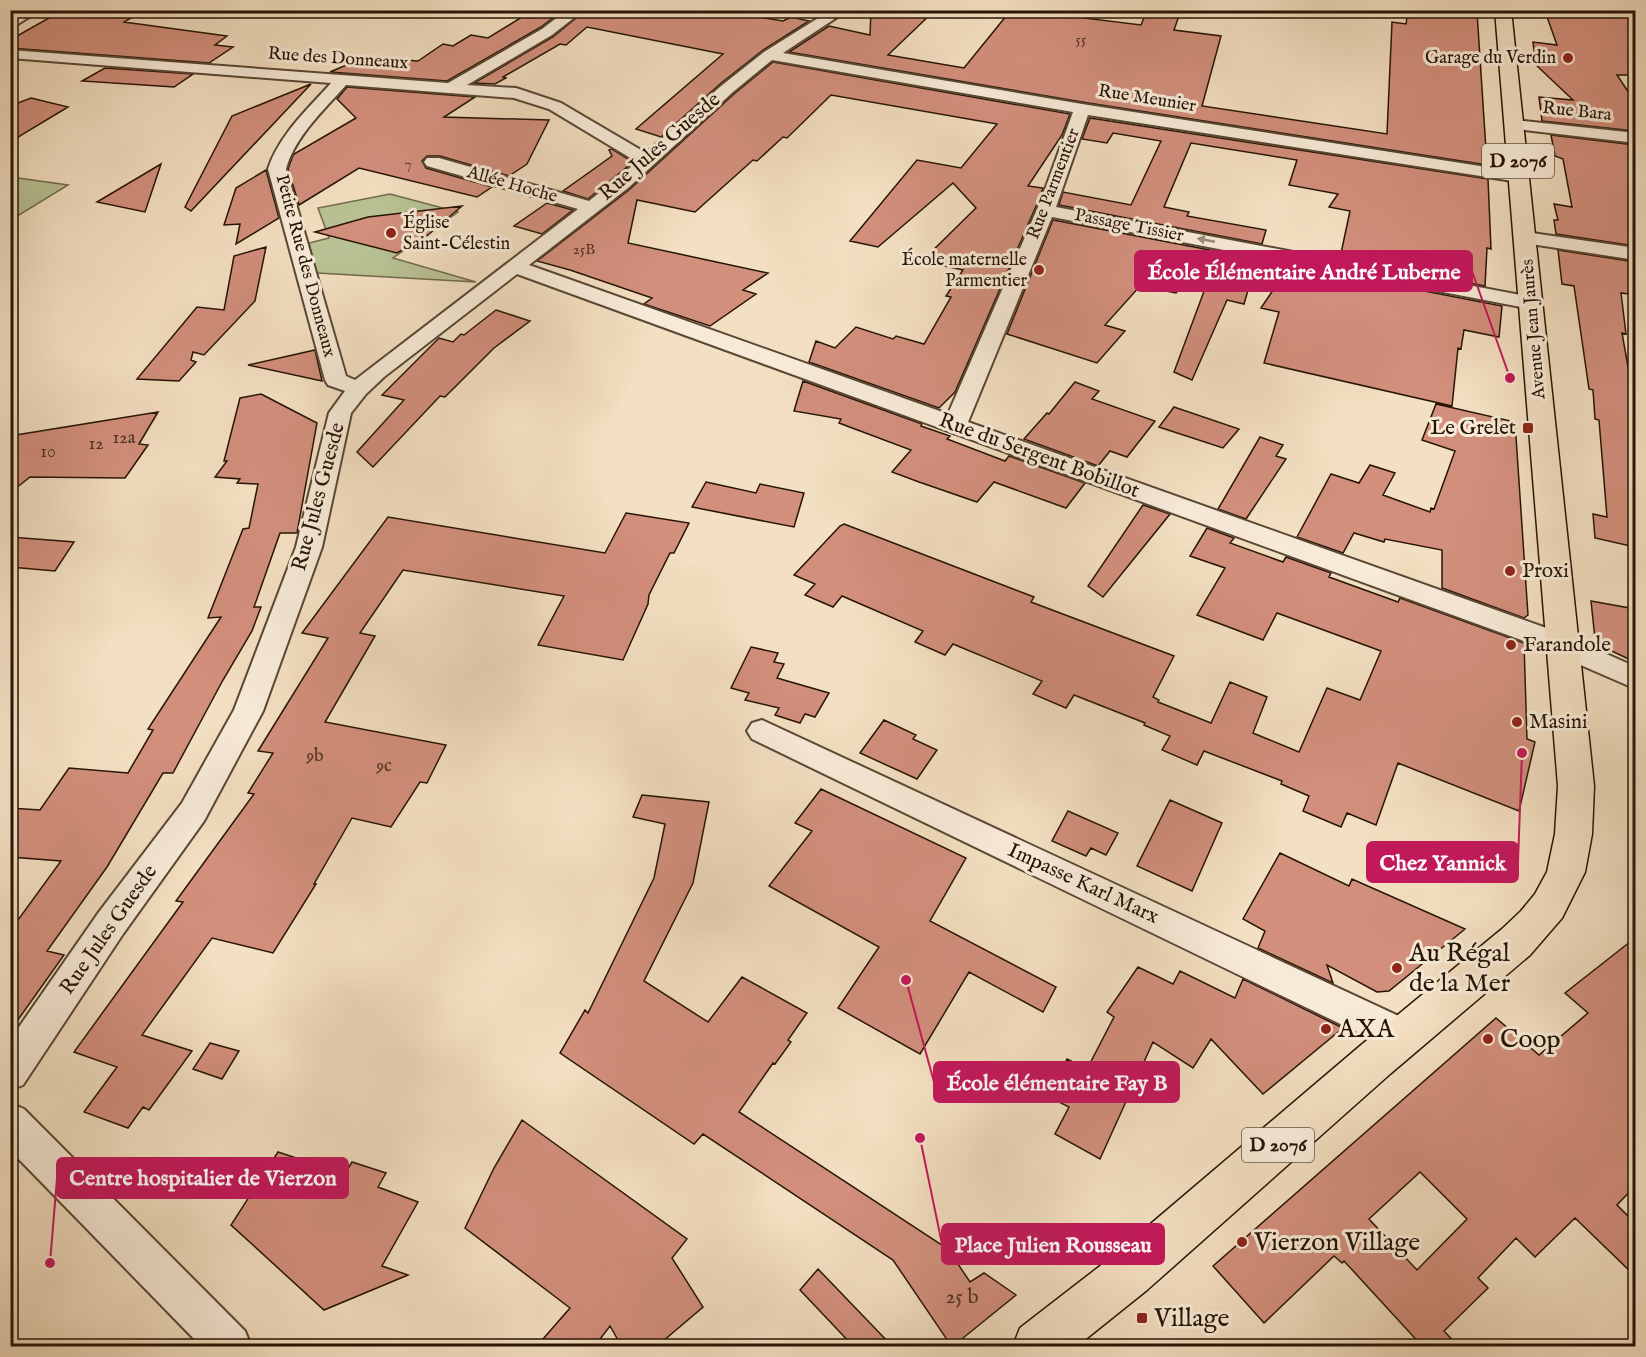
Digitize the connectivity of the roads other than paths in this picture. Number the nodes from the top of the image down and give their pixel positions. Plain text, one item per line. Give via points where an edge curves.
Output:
1 (33, 10) edge
2 (578, 10) edge
3 (841, 10) edge
4 (1503, 10) edge
5 (10, 25) edge
6 (10, 54) edge
7 (769, 55) junction
8 (343, 79) junction
9 (452, 87) junction
10 (1082, 109) junction
11 (1514, 125) junction
12 (1635, 138) edge
13 (646, 160) junction
14 (433, 162) dead end
15 (1519, 177) junction
16 (591, 207) junction
17 (1046, 210) junction
18 (1525, 238) junction
19 (1635, 254) edge
20 (514, 266) junction
21 (1531, 303) junction
22 (358, 389) junction
23 (955, 425) junction
24 (1564, 647) junction
25 (1635, 679) edge
26 (762, 731) dead end
27 (1405, 1037) junction
28 (10, 1072) edge
29 (10, 1122) edge
30 (230, 1347) edge
31 (1038, 1347) edge

1 - 5 street
2 - 9 street
3 - 7 street, Rue Jules Guesde
4 - 11 main road, Avenue Jean Jaurès / D 2076
6 - 8 street, Rue des Donneaux
7 - 10 street, Rue Meunier
7 - 13 street, Rue Jules Guesde
8 - 9 street, Rue des Donneaux
8 - 22 street, Petite Rue des Donneaux via 289,143 277,169 336,380
9 - 13 street, Rue des Donneaux via 516,93 555,106
10 - 15 street, Rue Meunier
10 - 17 street, Rue Parmentier
11 - 12 street, Rue Bara
11 - 15 main road, Avenue Jean Jaurès / D 2076
13 - 16 street, Rue Jules Guesde
14 - 16 street, Allée Hoche
15 - 18 main road, Avenue Jean Jaurès / D 2076
16 - 20 street, Rue Jules Guesde
21 -> 17 street, Passage Tissier
17 - 23 street, Rue Parmentier
18 - 19 street
18 - 21 main road, Avenue Jean Jaurès / D 2076
20 - 22 street, Rue Jules Guesde
20 - 23 street, Rue du Sergent Bobillot
21 - 24 main road, Avenue Jean Jaurès / D 2076
22 - 28 street, Rue Jules Guesde via 340,413 309,547 248,711 193,812 111,923
23 - 24 street, Rue du Sergent Bobillot
24 - 25 street, Rue du Sergent Bobillot
24 - 27 main road, D 2076 via 1576,786 1573,848 1566,877 1538,921
26 - 27 street, Impasse Karl Marx
27 - 31 main road, D 2076
29 - 30 street

